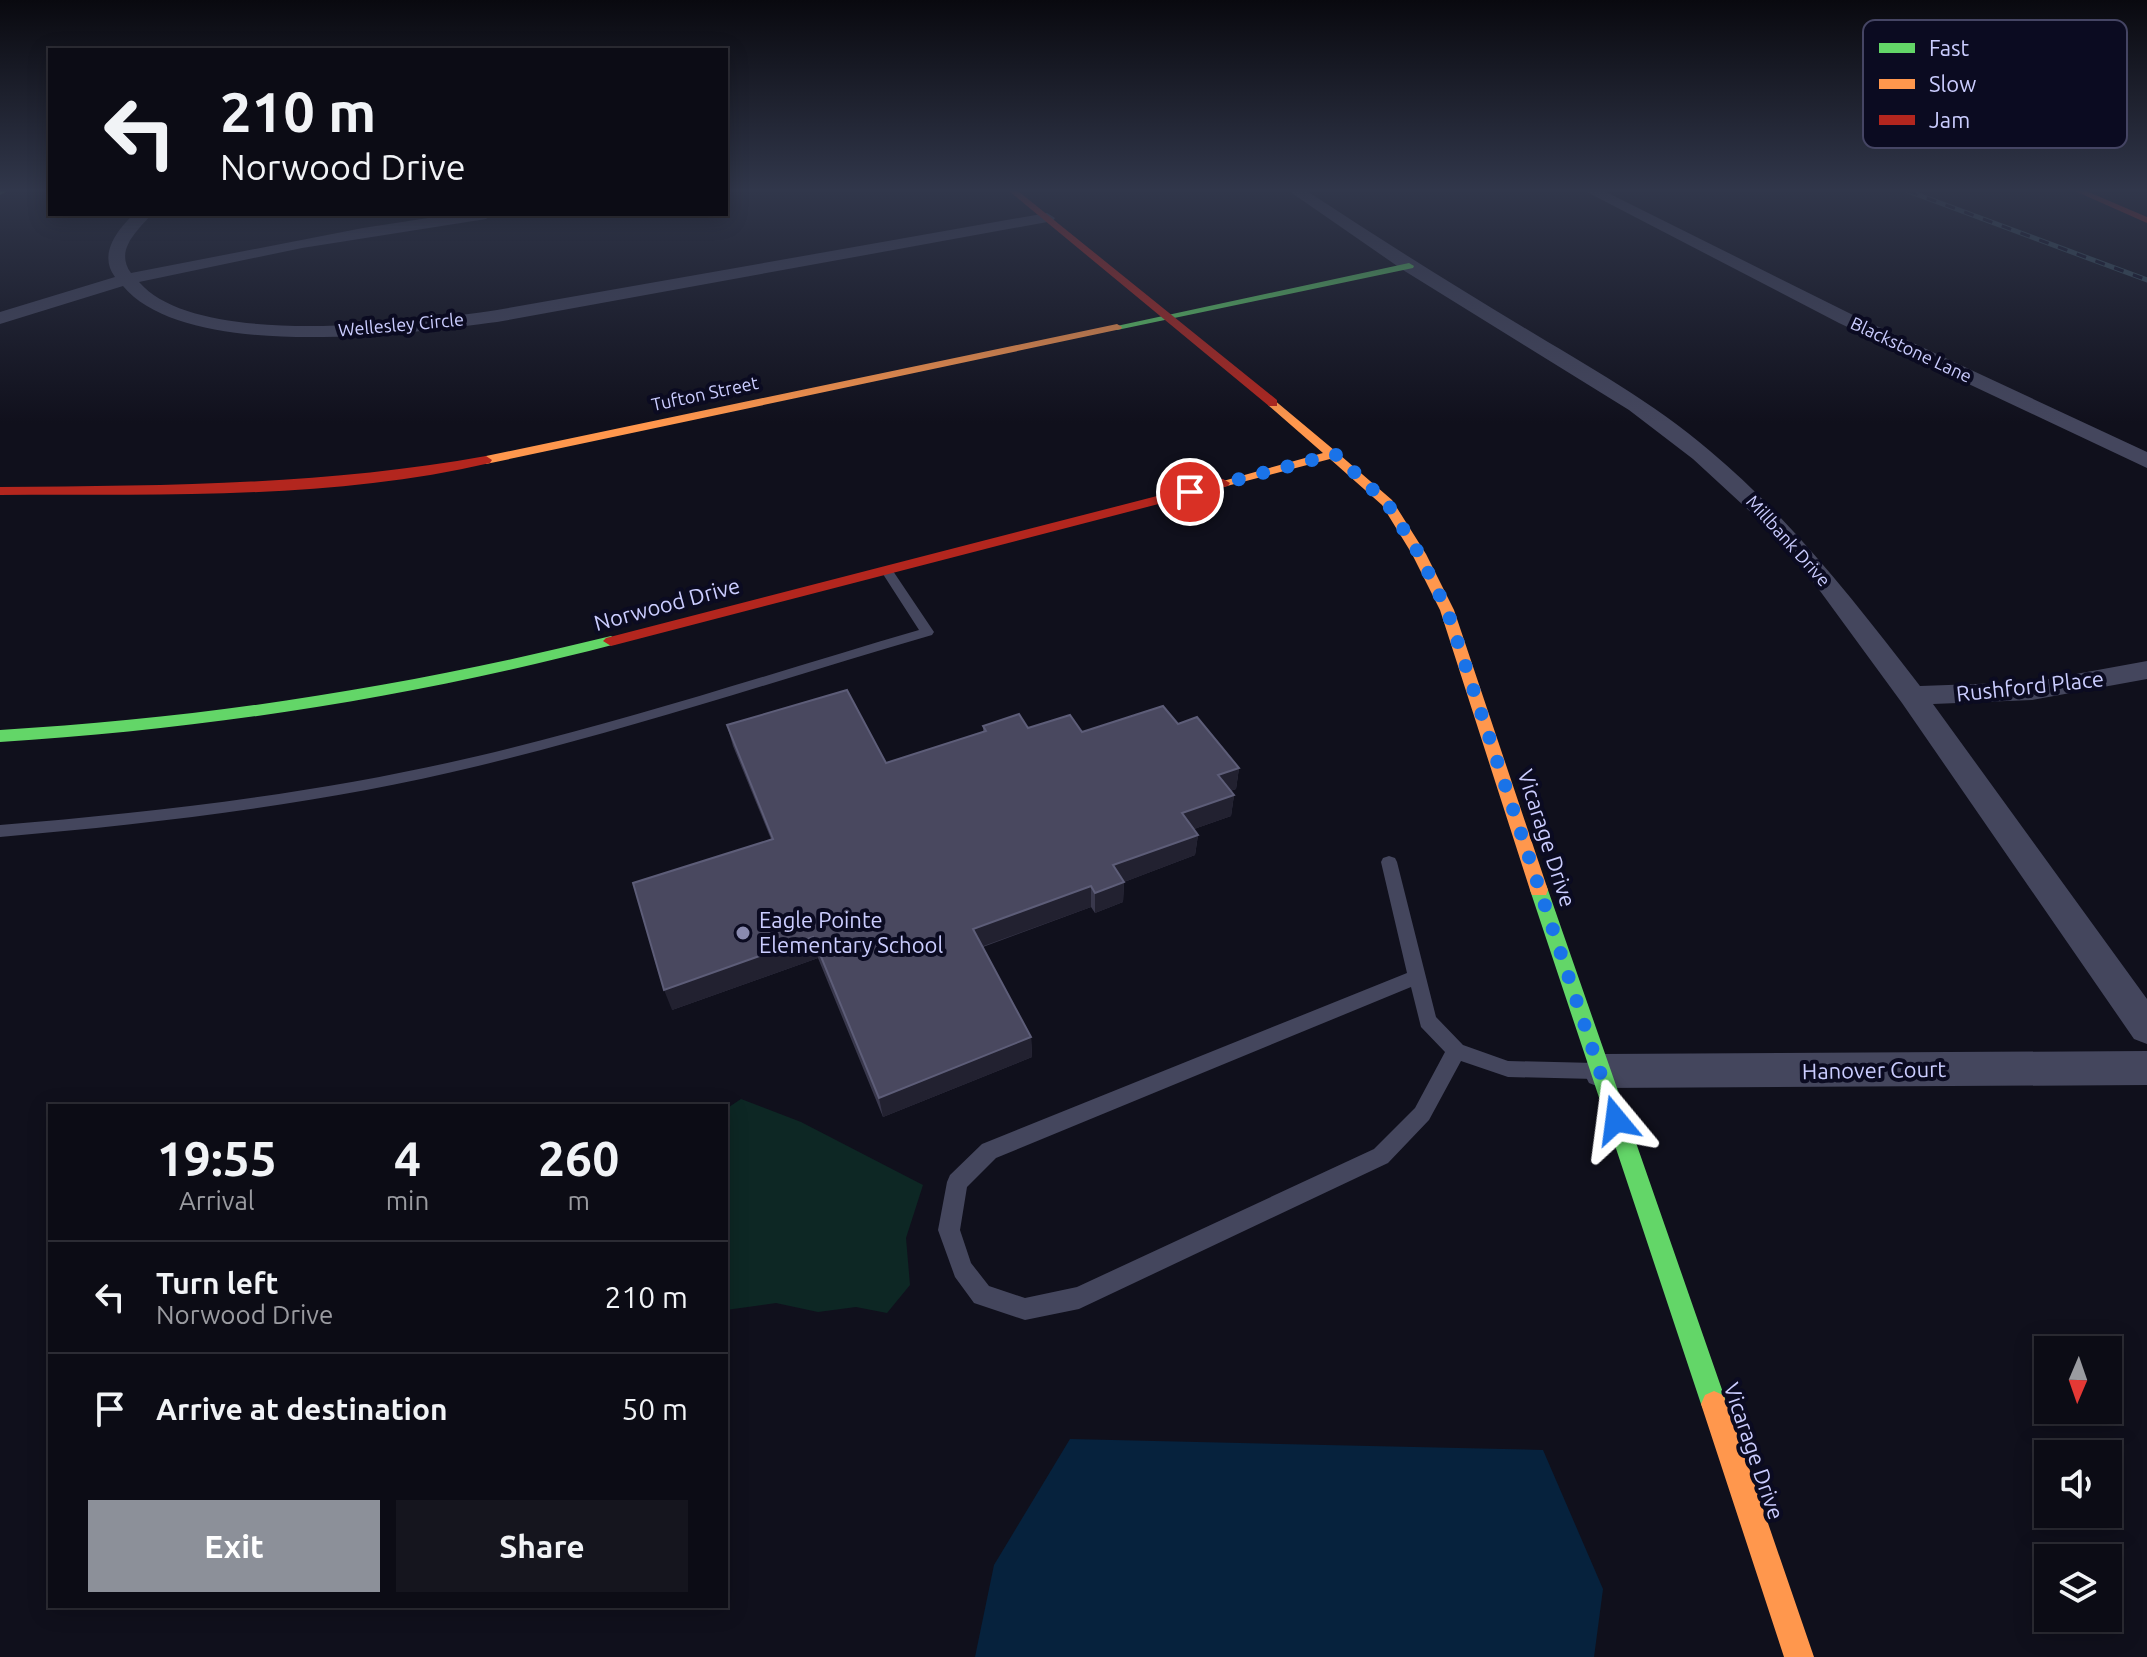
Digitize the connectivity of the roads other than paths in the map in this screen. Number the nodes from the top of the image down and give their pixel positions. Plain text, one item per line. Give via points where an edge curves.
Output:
1 (118, 268) edge
2 (180, 268) edge
3 (759, 268) edge
4 (1110, 268) edge
5 (1398, 268) edge
6 (1413, 268) edge
7 (1746, 268) edge
8 (124, 282) junction
9 (1170, 317) junction
10 (0, 318) edge
11 (1335, 454) junction
12 (2147, 461) edge
13 (0, 491) edge
14 (887, 571) junction
15 (2147, 670) edge
16 (1912, 696) junction
17 (0, 736) edge
18 (0, 831) edge
19 (1389, 862) dead end
20 (1417, 977) junction
21 (2147, 1028) edge
22 (1456, 1051) junction
23 (2147, 1068) edge
24 (1602, 1071) junction
25 (1799, 1657) edge

1 - 8 street
2 - 8 street
3 - 8 street, Wellesley Circle via 424,327 348,332 259,330 195,320 155,305
4 - 9 street, Vicarage Drive
5 - 9 street, Tufton Street
6 - 16 street, Millbank Drive via 1589,374 1701,454 1821,575
7 - 12 street, Blackstone Lane
8 - 10 street
9 - 11 street, Vicarage Drive
9 - 13 street, Tufton Street via 479,461 362,479 261,489
11 - 14 street, Norwood Drive
11 - 24 street, Vicarage Drive via 1387,503 1447,610
14 - 17 street, Norwood Drive via 478,676 294,710 119,731
14 - 18 lane via 927,632 542,745 365,783 130,821
15 - 16 street, Rushford Place via 2032,691
16 - 21 street, Millbank Drive
19 - 20 lane
20 - 22 lane via 1428,1021
20 - 22 lane via 989,1151 957,1182 949,1230 963,1269 982,1295 1025,1309 1079,1298 1381,1156 1422,1114
22 - 24 lane via 1508,1069
23 - 24 street, Hanover Court
24 - 25 street, Vicarage Drive

